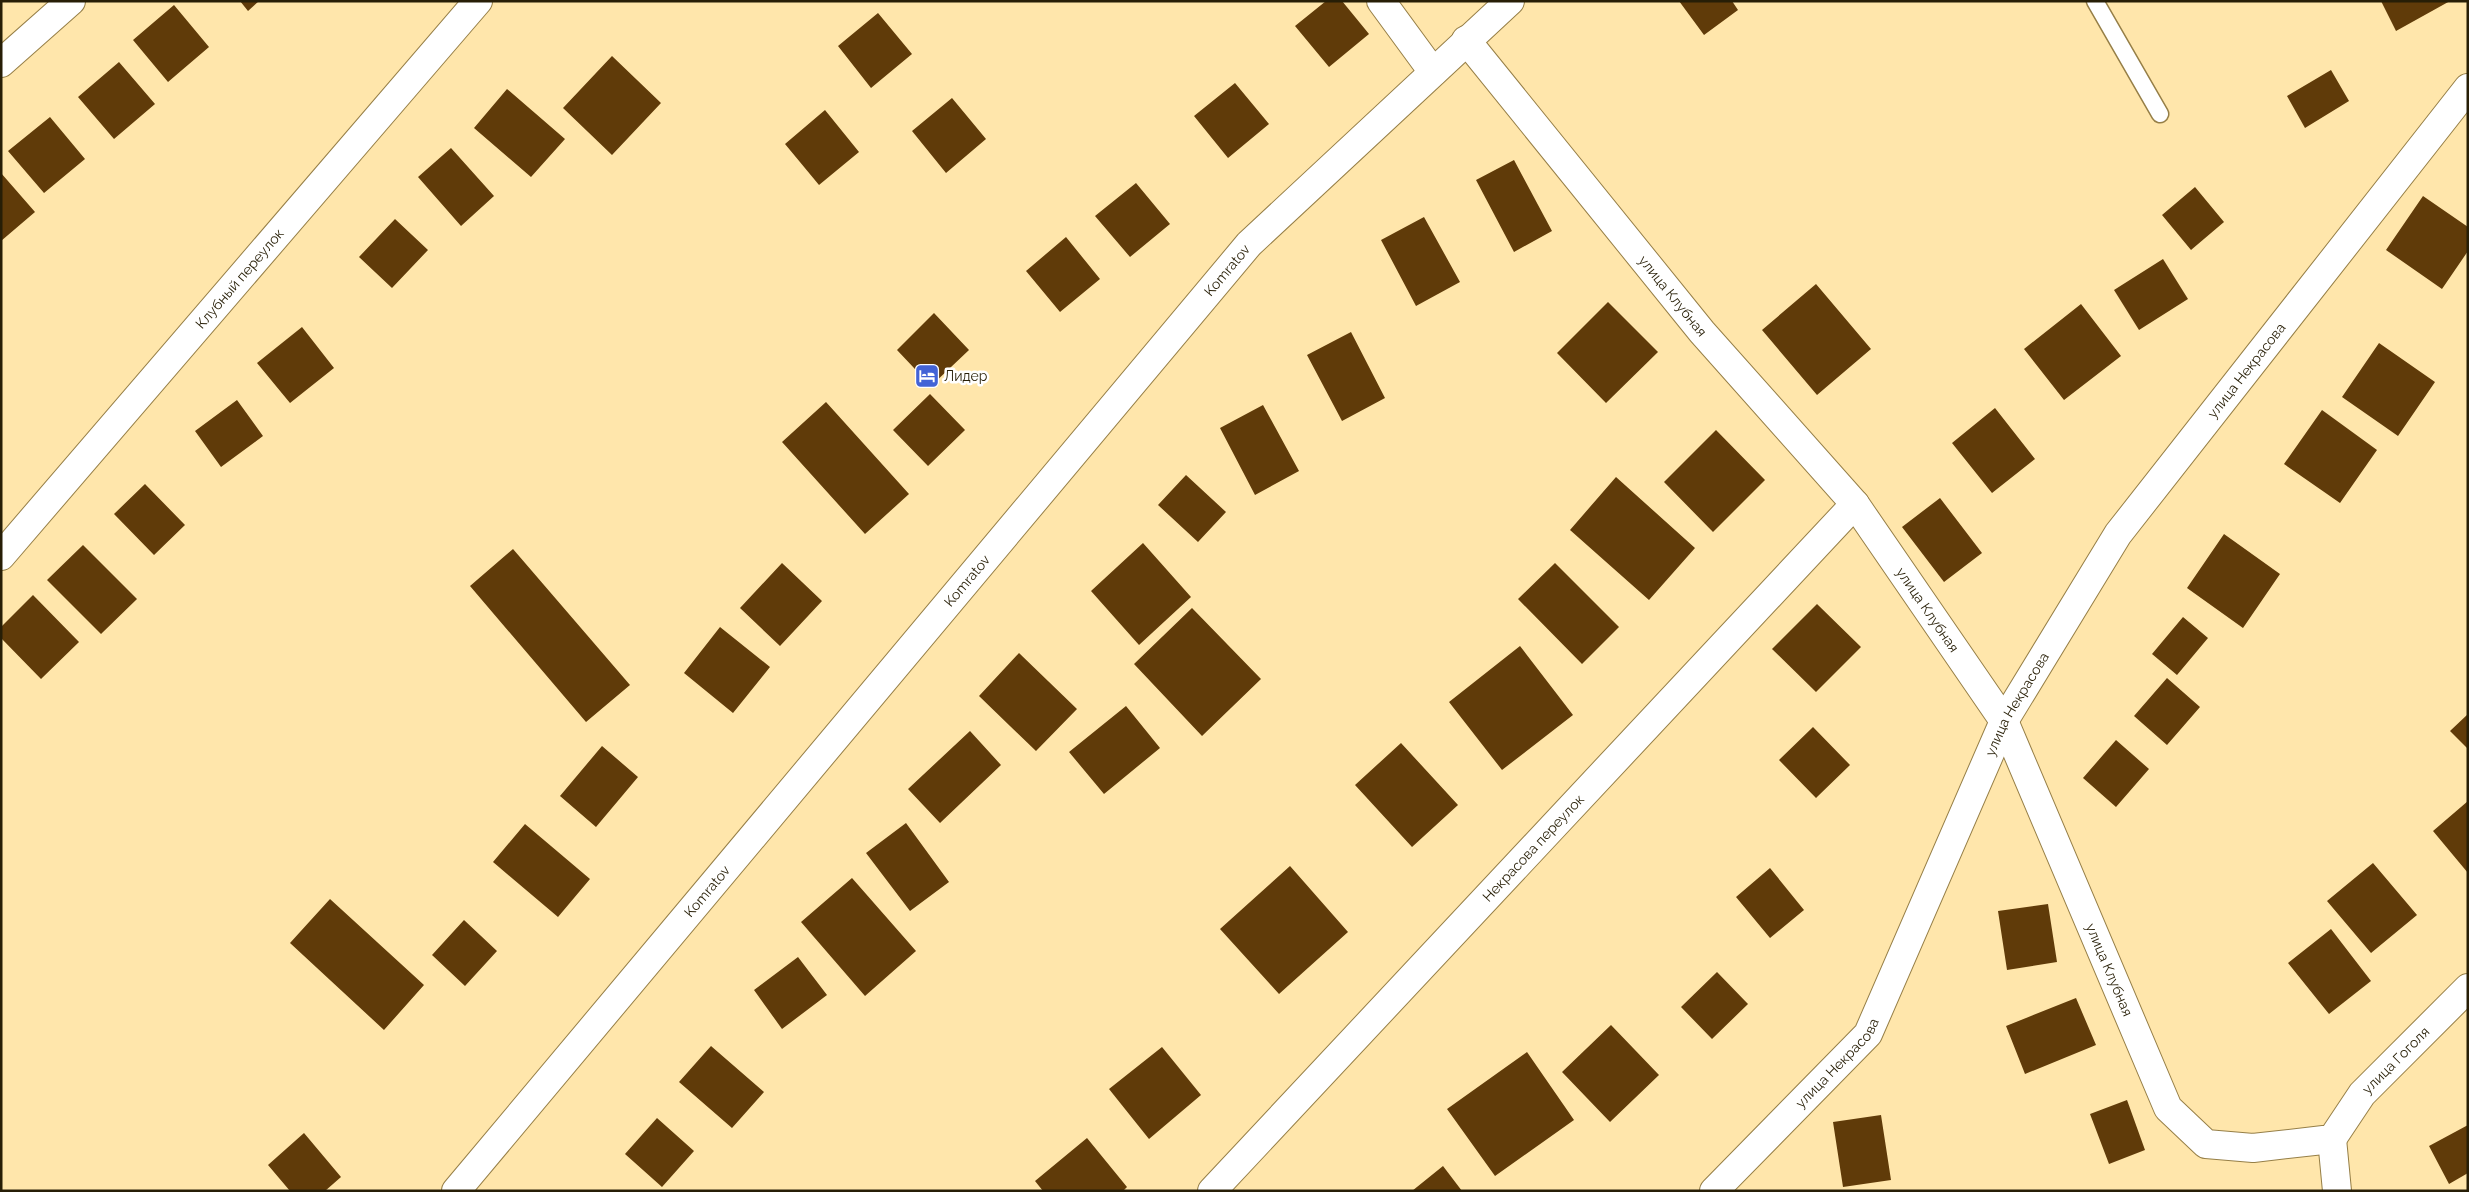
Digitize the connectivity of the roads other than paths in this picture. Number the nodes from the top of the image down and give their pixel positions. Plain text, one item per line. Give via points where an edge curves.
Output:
1 (71, 1) edge
2 (478, 1) edge
3 (1381, 1) edge
4 (1510, 1) edge
5 (2095, 1) edge
6 (1466, 40) junction
7 (1, 63) edge
8 (1433, 72) junction
9 (2468, 88) edge
10 (2160, 114) dead end
11 (1855, 504) junction
12 (1, 556) edge
13 (2004, 721) junction
14 (2468, 988) edge
15 (2332, 1139) junction
16 (456, 1191) edge
17 (1212, 1191) edge
18 (1714, 1191) edge
19 (2337, 1191) edge

1 - 7 street
2 - 12 street, Клубный переулок
3 - 8 street
4 - 6 street, Komratov
5 - 10 lane
6 - 8 street, Komratov
6 - 11 street, улица Клубная via 1702,332
8 - 16 street, Komratov via 1249,244
9 - 13 street, улица Некрасова via 2118,534
11 - 13 street, улица Клубная
11 - 17 street, Некрасова переулок
13 - 15 street, улица Клубная via 2168,1108 2206,1144 2253,1148
13 - 18 street, улица Некрасова via 1868,1034
14 - 15 street, улица Гоголя via 2362,1094
15 - 19 street

